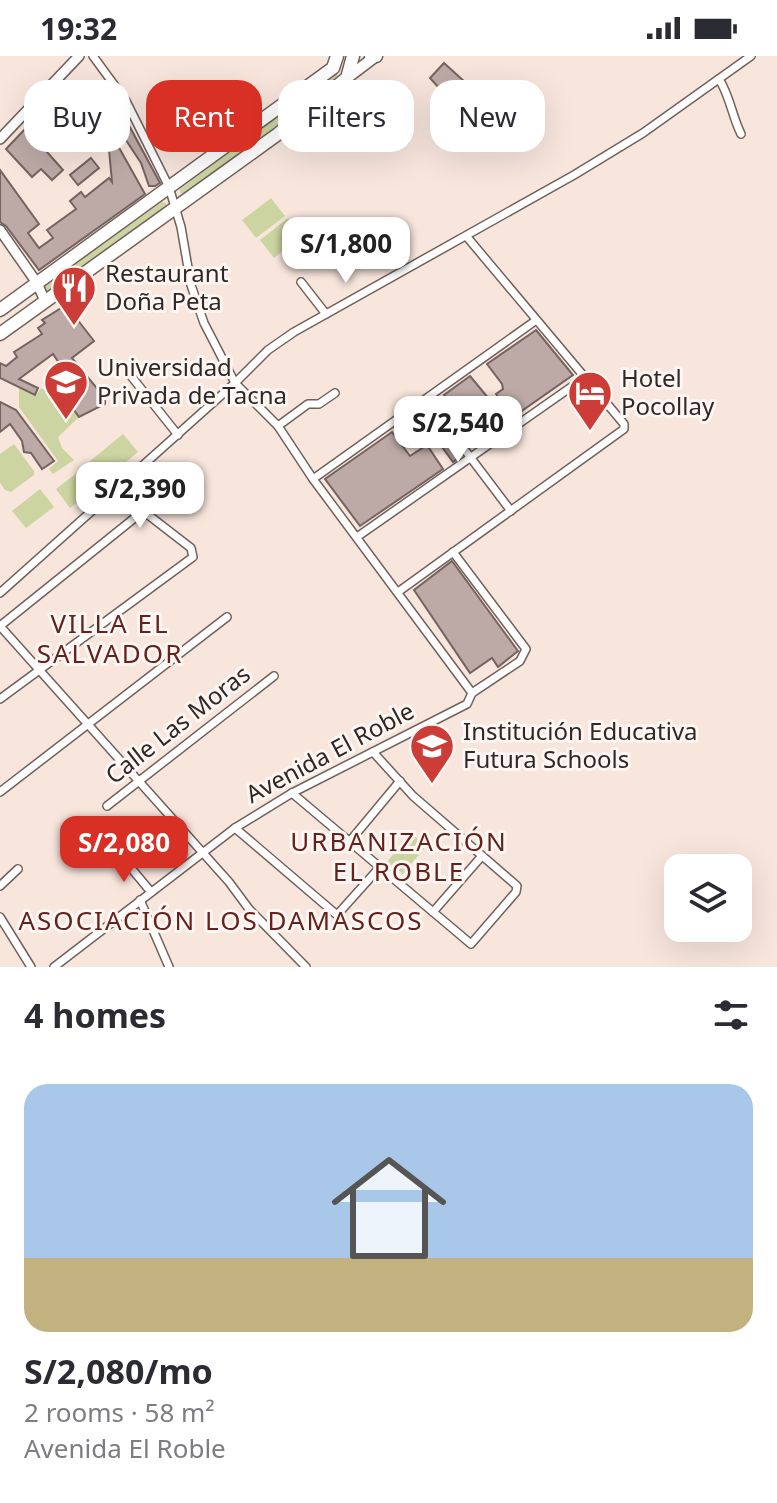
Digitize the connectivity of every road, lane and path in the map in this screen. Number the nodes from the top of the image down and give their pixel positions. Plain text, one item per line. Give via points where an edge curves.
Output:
1 (79, 56) edge
2 (93, 56) edge
3 (351, 56) edge
4 (374, 56) edge
5 (745, 58) edge
6 (335, 62) edge
7 (347, 78) junction
8 (719, 79) junction
9 (741, 134) dead end
10 (0, 139) edge
11 (169, 187) junction
12 (175, 207) junction
13 (0, 230) edge
14 (467, 237) junction
15 (301, 282) dead end
16 (37, 283) junction
17 (45, 301) junction
18 (0, 310) edge
19 (326, 314) junction
20 (535, 321) junction
21 (0, 334) edge
22 (131, 376) dead end
23 (584, 378) junction
24 (235, 383) junction
25 (335, 393) dead end
26 (427, 400) junction
27 (278, 426) junction
28 (178, 435) junction
29 (473, 458) junction
30 (313, 479) junction
31 (116, 490) junction
32 (511, 511) junction
33 (142, 512) junction
34 (357, 537) junction
35 (453, 552) junction
36 (398, 592) junction
37 (0, 593) edge
38 (227, 617) dead end
39 (0, 626) edge
40 (39, 671) junction
41 (274, 676) dead end
42 (472, 693) junction
43 (0, 699) edge
44 (88, 725) junction
45 (373, 752) junction
46 (400, 781) junction
47 (138, 782) junction
48 (0, 792) edge
49 (292, 793) junction
50 (107, 806) dead end
51 (235, 828) junction
52 (350, 841) junction
53 (202, 853) junction
54 (121, 856) dead end
55 (481, 857) junction
56 (380, 867) junction
57 (18, 869) dead end
58 (0, 886) edge
59 (151, 892) junction
60 (140, 900) junction
61 (433, 912) junction
62 (0, 917) edge
63 (31, 967) edge
64 (54, 967) edge
65 (169, 967) edge
66 (306, 967) edge

1 - 10 street
2 - 11 street via 126,101
3 - 6 main road
3 - 7 highway
4 - 7 main road
5 - 8 street
6 - 11 highway
7 - 12 highway
8 - 9 street
8 - 14 street via 643,133
11 - 12 street
11 - 16 highway
12 - 17 highway
12 - 24 street via 191,285
13 - 16 street
14 - 19 street
14 - 20 street
15 - 19 street
16 - 17 street
16 - 18 highway
17 - 21 highway
19 - 24 street via 268,350
20 - 23 street
20 - 26 street
22 - 28 street
23 - 29 street
23 - 32 street via 624,429
24 - 27 street
24 - 28 street
25 - 27 street via 319,404 308,404
26 - 29 street
26 - 30 street
27 - 30 street
28 - 31 street
29 - 32 street
29 - 34 street
30 - 34 street
31 - 33 street
31 - 37 street
32 - 35 street
33 - 39 street
33 - 40 street via 191,548 193,557
34 - 36 street
35 - 36 street
35 - 42 street, Avenida El Roble via 526,649 520,661
36 - 42 street
38 - 44 street
39 - 40 street
40 - 43 street
40 - 44 street
41 - 47 street, Calle Las Moras
42 - 45 street, Avenida El Roble via 467,704
44 - 47 street
44 - 48 street
45 - 46 street
45 - 49 street, Avenida El Roble
46 - 52 street
46 - 55 street
47 - 50 street, Calle Las Moras
47 - 53 street
49 - 51 street, Avenida El Roble
49 - 52 street
51 - 53 street, Avenida El Roble
51 - 56 street via 337,915
52 - 56 street
53 - 59 street, Avenida El Roble
53 - 66 street
54 - 59 street
55 - 61 street
55 - 61 street via 517,890 471,944
56 - 61 street
57 - 58 street
59 - 60 street, Avenida El Roble
60 - 64 street, Avenida El Roble
60 - 65 street
62 - 63 street

